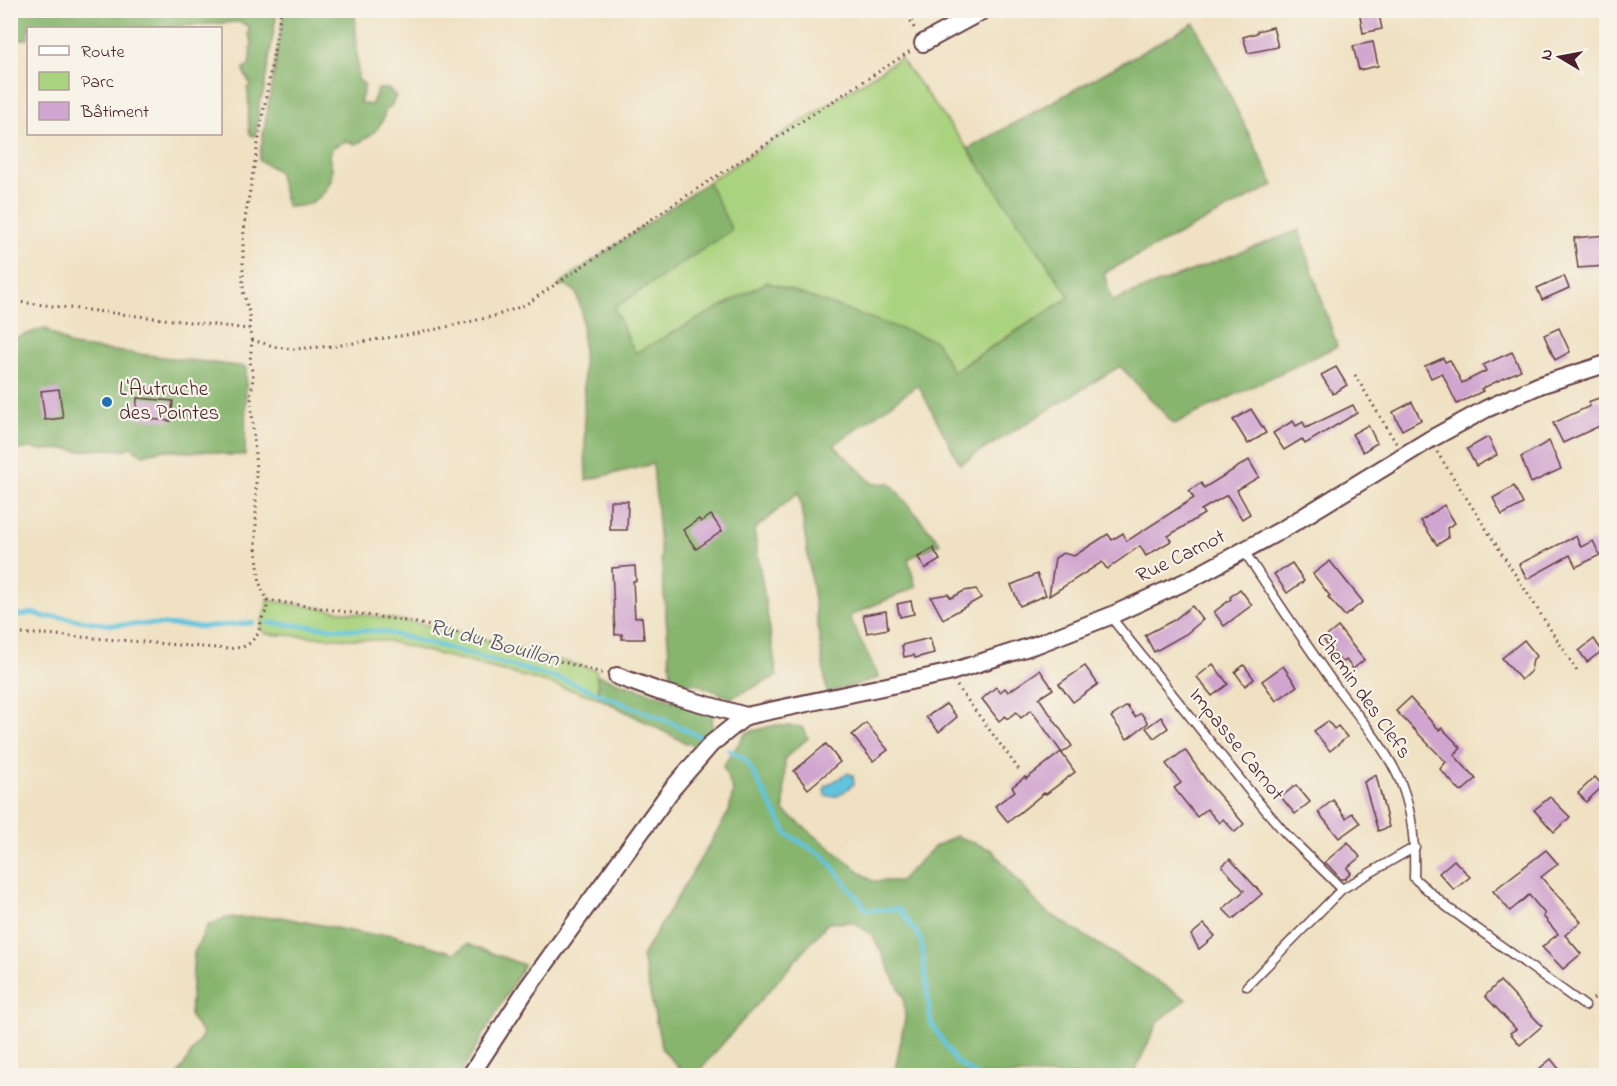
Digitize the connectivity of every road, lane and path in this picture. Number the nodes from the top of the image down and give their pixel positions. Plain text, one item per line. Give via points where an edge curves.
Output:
1 (281, 10) edge
2 (906, 10) edge
3 (984, 10) edge
4 (922, 43) joint
5 (900, 58) dead end
6 (10, 301) edge
7 (249, 329) junction
8 (252, 340) junction
9 (1606, 364) edge
10 (1355, 375) dead end
11 (1429, 440) junction
12 (1404, 455) junction
13 (1244, 550) junction
14 (267, 600) junction
15 (1110, 616) junction
16 (10, 634) edge
17 (1577, 671) dead end
18 (948, 673) junction
19 (617, 676) joint
20 (746, 716) junction
21 (1020, 771) dead end
22 (1415, 847) junction
23 (1342, 889) junction
24 (1247, 986) dead end
25 (1606, 987) edge
26 (1585, 1006) joint
27 (470, 1076) edge

1 - 7 path via 245,219 243,291 250,316
2 - 4 path
3 - 4 street
5 - 8 path via 525,305 419,333 334,346 294,349
6 - 7 path
7 - 8 path
8 - 14 path via 256,547 260,584
9 - 11 street, Rue Carnot via 1540,385
10 - 12 path
11 - 12 street, Rue Carnot
11 - 17 path
12 - 13 street, Rue Carnot
13 - 15 street, Rue Carnot
13 - 22 lane, Chemin des Clefs via 1289,621 1388,757 1412,820
14 - 16 path via 258,634 236,648
14 - 19 path via 450,630
15 - 18 street, Rue Carnot
15 - 23 lane, Impasse Carnot via 1251,793
18 - 20 street, Rue Carnot
18 - 21 path
19 - 20 street
20 - 27 street via 711,744 672,789 526,990
22 - 23 lane
22 - 26 lane, Chemin des Clefs via 1414,878 1447,907
23 - 24 lane
25 - 26 path

